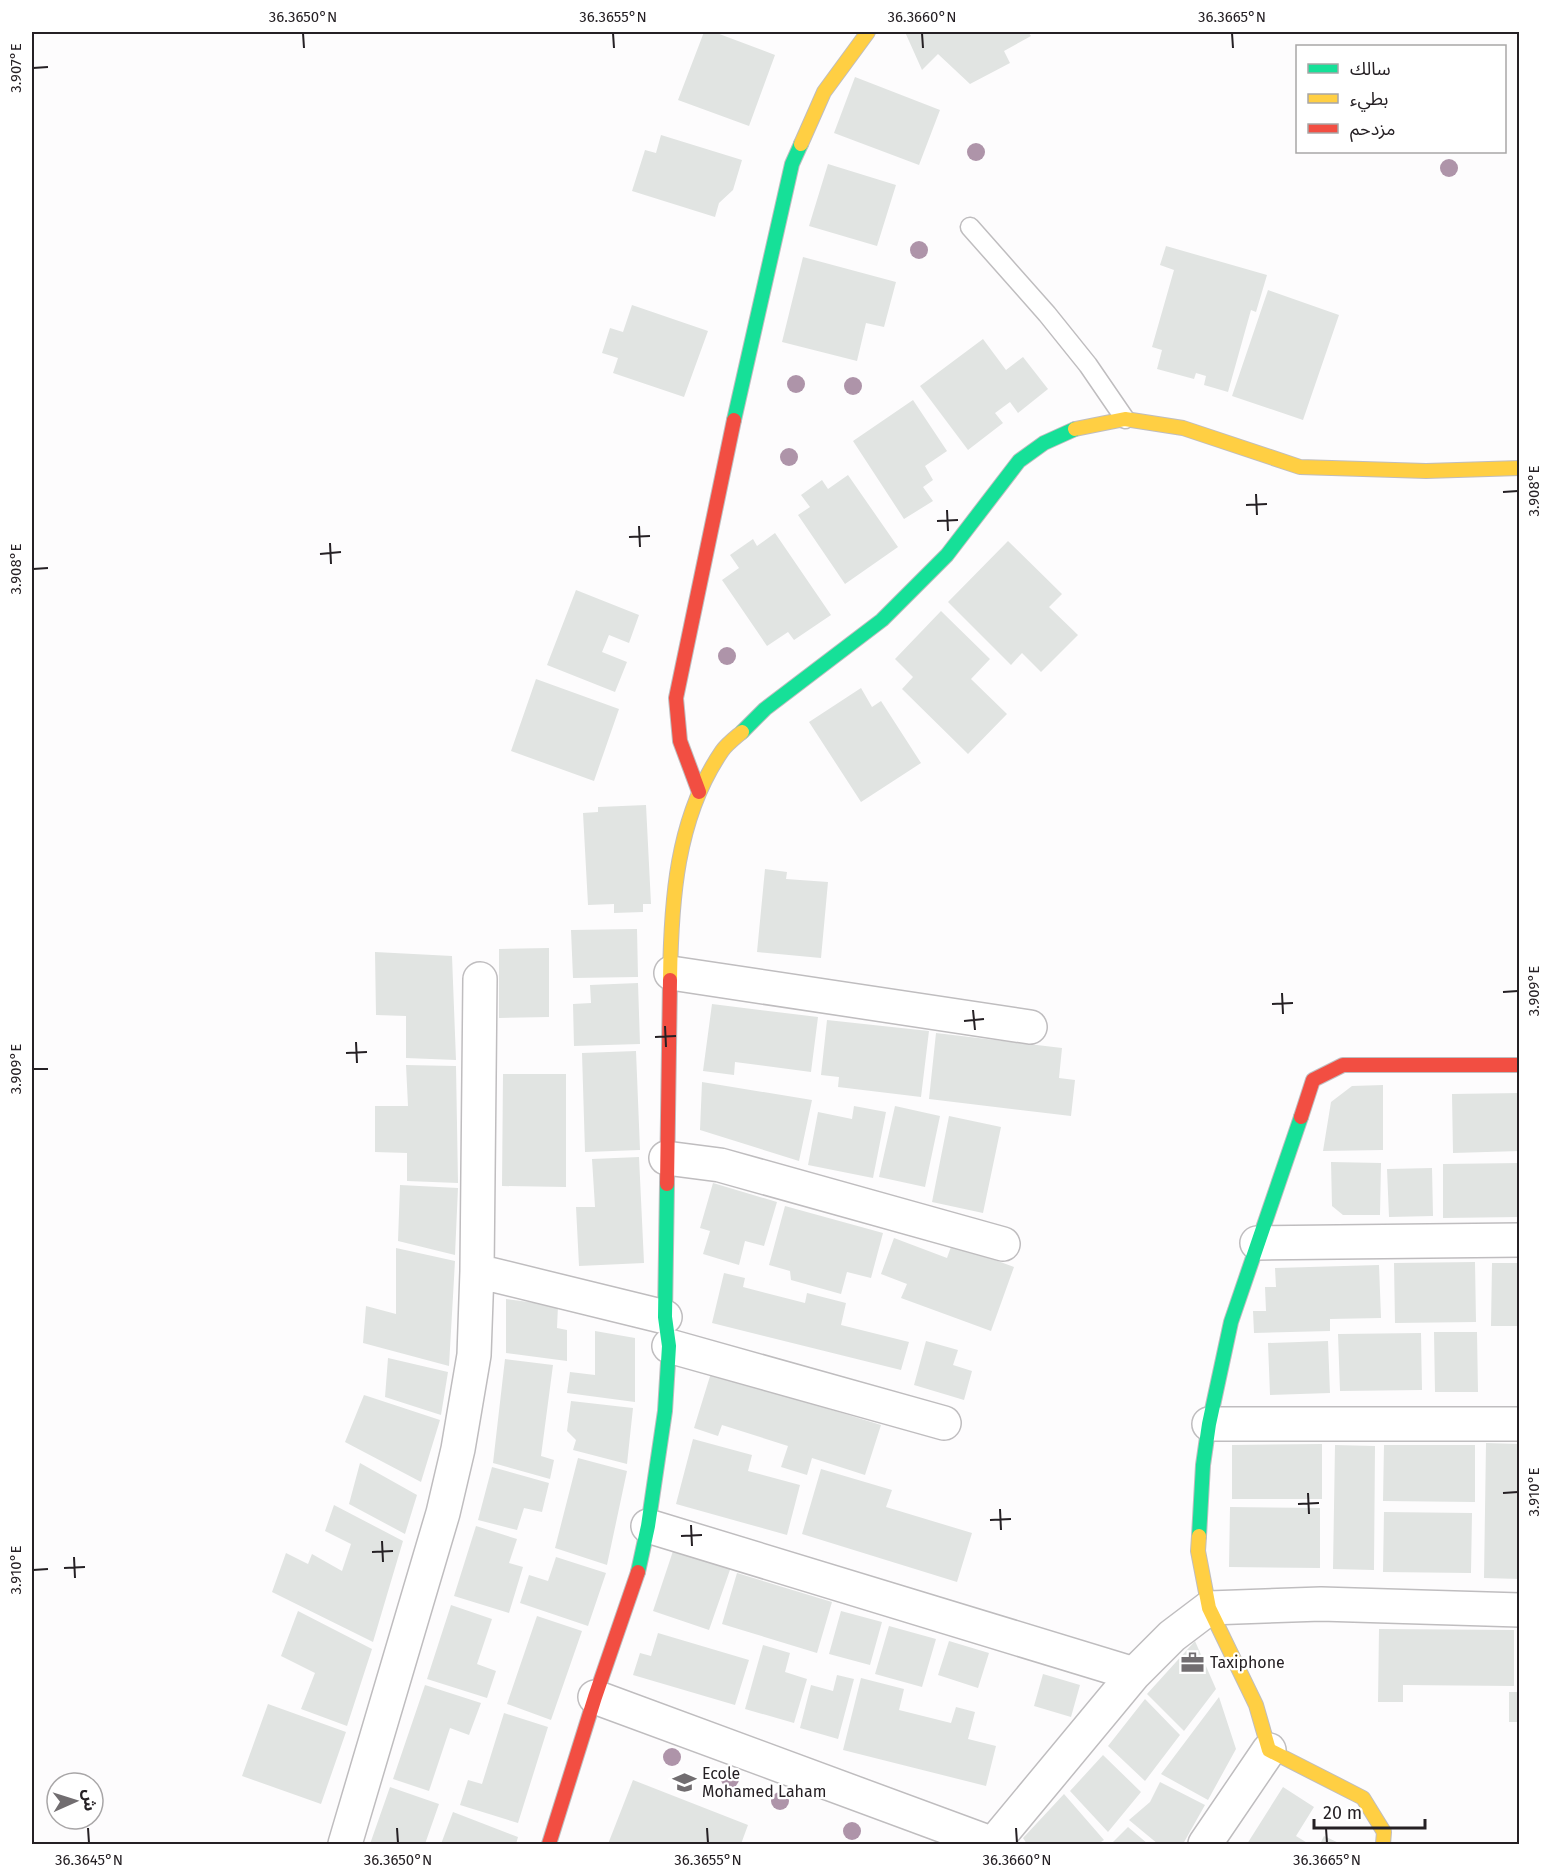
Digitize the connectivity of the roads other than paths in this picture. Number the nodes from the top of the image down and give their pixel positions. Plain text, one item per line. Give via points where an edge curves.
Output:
1 (868, 32) edge
2 (970, 227) dead end
3 (1125, 419) junction
4 (1520, 468) edge
5 (699, 792) junction
6 (671, 973) junction
7 (480, 979) dead end
8 (1030, 1027) dead end
9 (1520, 1065) edge
10 (666, 1158) junction
11 (1520, 1240) edge
12 (1003, 1244) dead end
13 (1257, 1244) junction
14 (477, 1271) junction
15 (667, 1332) junction
16 (944, 1423) dead end
17 (1209, 1424) junction
18 (1520, 1424) edge
19 (648, 1526) junction
20 (1209, 1608) junction
21 (1520, 1610) edge
22 (1134, 1674) junction
23 (595, 1697) junction
24 (1269, 1750) junction
25 (993, 1844) edge
26 (345, 1845) edge
27 (549, 1845) edge
28 (1205, 1845) edge
29 (1383, 1845) edge

1 - 5 street via 824,92 792,164 731,429 676,698 680,741
2 - 3 lane via 1047,314
3 - 4 street via 1183,428 1300,467 1426,471
3 - 5 street via 1074,429 1044,442 1019,461 947,555 882,620 765,709 723,750
5 - 6 street via 684,834 671,925
6 - 8 street
6 - 10 street
7 - 14 street
9 - 13 street via 1343,1065 1313,1080
10 - 12 street via 720,1166
10 - 15 street
11 - 13 street
13 - 17 street via 1231,1322
14 - 15 street
14 - 26 street via 474,1355 459,1449
15 - 16 street
15 - 19 street via 665,1411
17 - 18 street
17 - 20 street via 1198,1551
19 - 22 street
19 - 23 street via 636,1579
20 - 21 street via 1321,1604
20 - 22 street via 1172,1635
20 - 24 street via 1256,1705
22 - 25 street
23 - 25 street
23 - 27 street
24 - 28 street
24 - 29 street via 1363,1798 1384,1832

